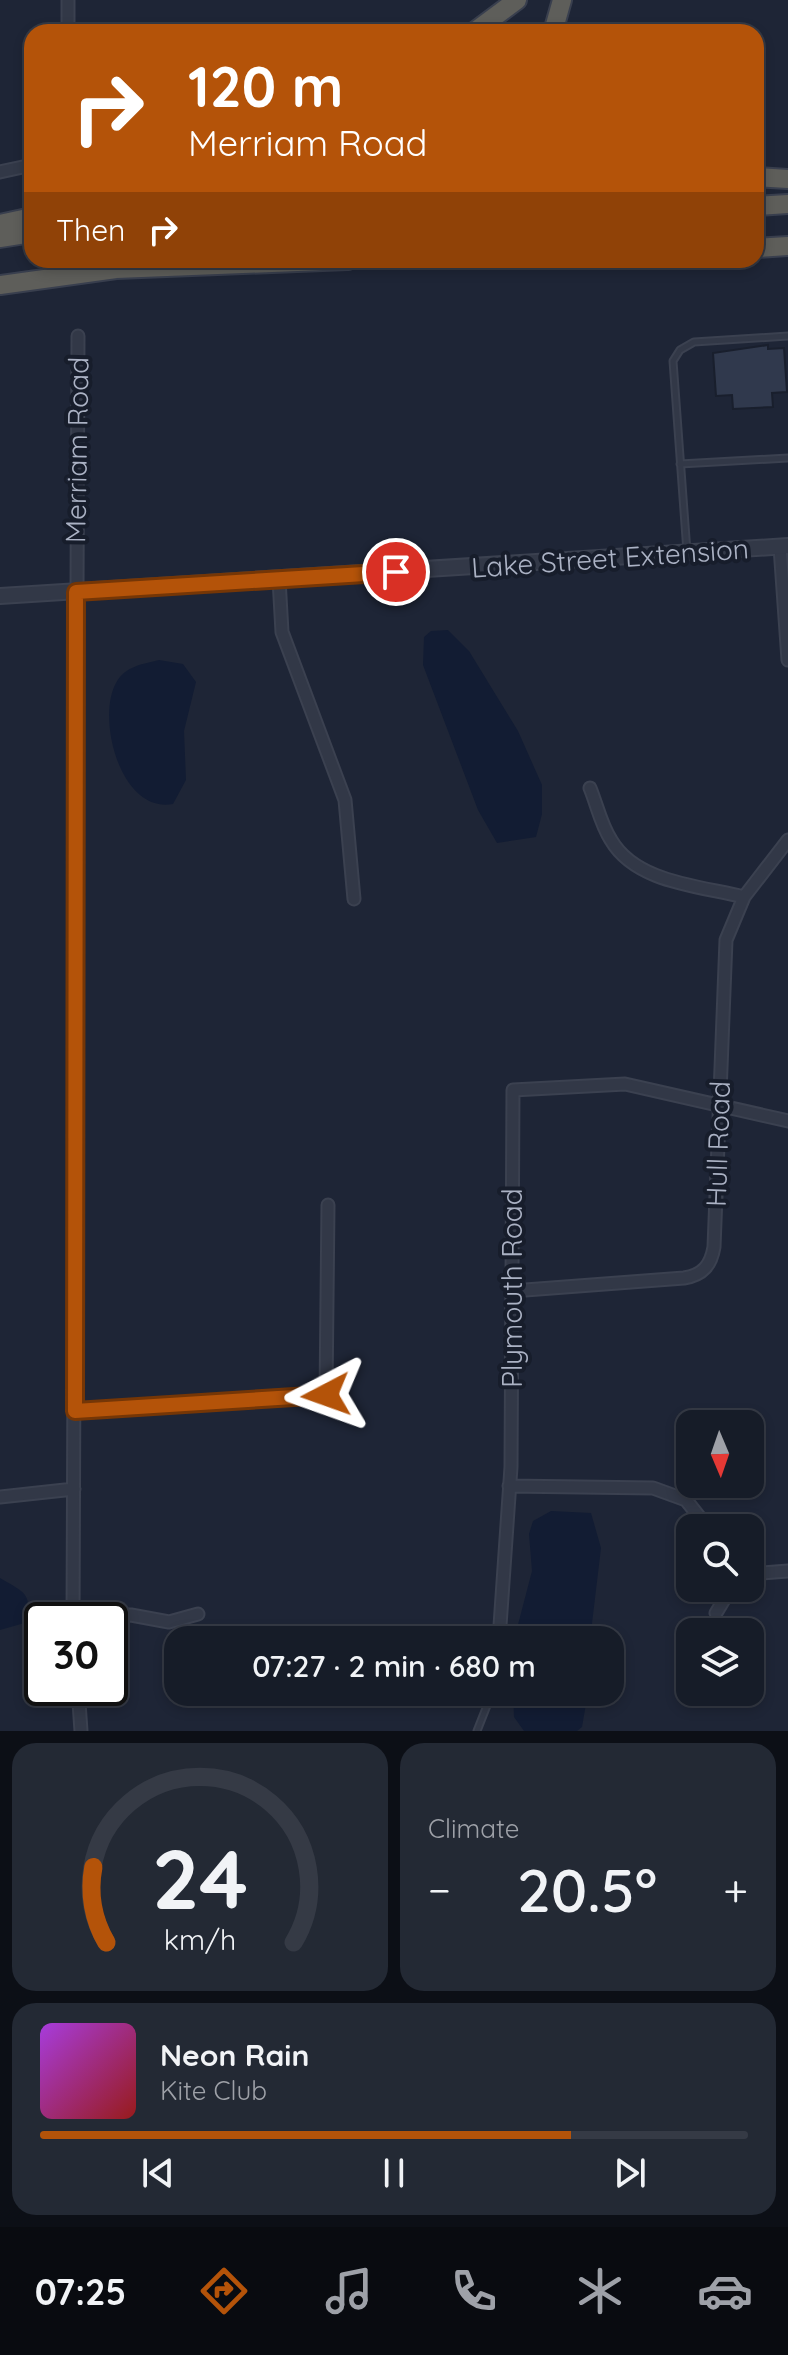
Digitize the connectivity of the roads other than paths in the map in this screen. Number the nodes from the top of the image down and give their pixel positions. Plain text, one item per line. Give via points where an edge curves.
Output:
1 (68, 0) edge
2 (517, 0) edge
3 (562, 0) edge
4 (68, 24) edge
5 (485, 24) edge
6 (555, 24) edge
7 (24, 167) edge
8 (0, 172) edge
9 (764, 178) edge
10 (788, 179) edge
11 (788, 204) edge
12 (764, 206) edge
13 (24, 219) edge
14 (0, 224) edge
15 (24, 234) edge
16 (0, 238) edge
17 (788, 246) edge
18 (764, 248) edge
19 (764, 259) edge
20 (788, 259) edge
21 (142, 268) edge
22 (0, 285) edge
23 (78, 336) dead end
24 (788, 336) edge
25 (788, 458) edge
26 (680, 464) junction
27 (784, 547) edge
28 (687, 553) junction
29 (279, 579) junction
30 (76, 592) junction
31 (0, 596) edge
32 (788, 660) edge
33 (590, 788) dead end
34 (788, 840) edge
35 (744, 897) junction
36 (354, 899) dead end
37 (719, 1105) junction
38 (788, 1121) edge
39 (328, 1205) dead end
40 (512, 1291) junction
41 (75, 1411) junction
42 (509, 1486) junction
43 (74, 1489) junction
44 (0, 1497) edge
45 (697, 1514) edge
46 (788, 1571) edge
47 (764, 1573) edge
48 (73, 1602) edge
49 (723, 1602) edge
50 (716, 1613) dead end
51 (198, 1614) dead end
52 (128, 1615) edge
53 (500, 1626) edge
54 (79, 1706) edge
55 (487, 1706) edge
56 (81, 1731) edge
57 (477, 1731) edge

1 - 4 street
2 - 5 highway
3 - 6 highway
7 - 8 street
9 - 10 highway
11 - 12 highway
13 - 14 highway
15 - 16 highway
17 - 18 highway
19 - 20 highway
21 - 22 highway
23 - 30 street, Merriam Road
24 - 26 lane via 694,342 680,350 673,361
25 - 26 lane
26 - 28 lane
27 - 28 street, Lake Street Extension
27 - 32 street
28 - 29 street, Lake Street Extension
29 - 30 street, Lake Street Extension
29 - 36 street via 282,632 345,800
30 - 31 street, Lake Street Extension
30 - 41 street, Merriam Road
33 - 35 street via 611,840 624,857 660,877
34 - 35 street, Hull Road
35 - 37 street, Hull Road via 726,940
37 - 38 street
37 - 40 street, Hull Road via 714,1247 706,1268 684,1278
37 - 40 street, Plymouth Road via 625,1084 513,1090
39 - 41 street via 326,1395
40 - 42 street, Plymouth Road
41 - 43 street, Merriam Road
42 - 45 street via 662,1490 686,1500
42 - 53 street, Plymouth Road
43 - 44 street
43 - 48 street, Merriam Road
46 - 47 street
49 - 50 street
51 - 52 street via 169,1622
54 - 56 street
55 - 57 lane

